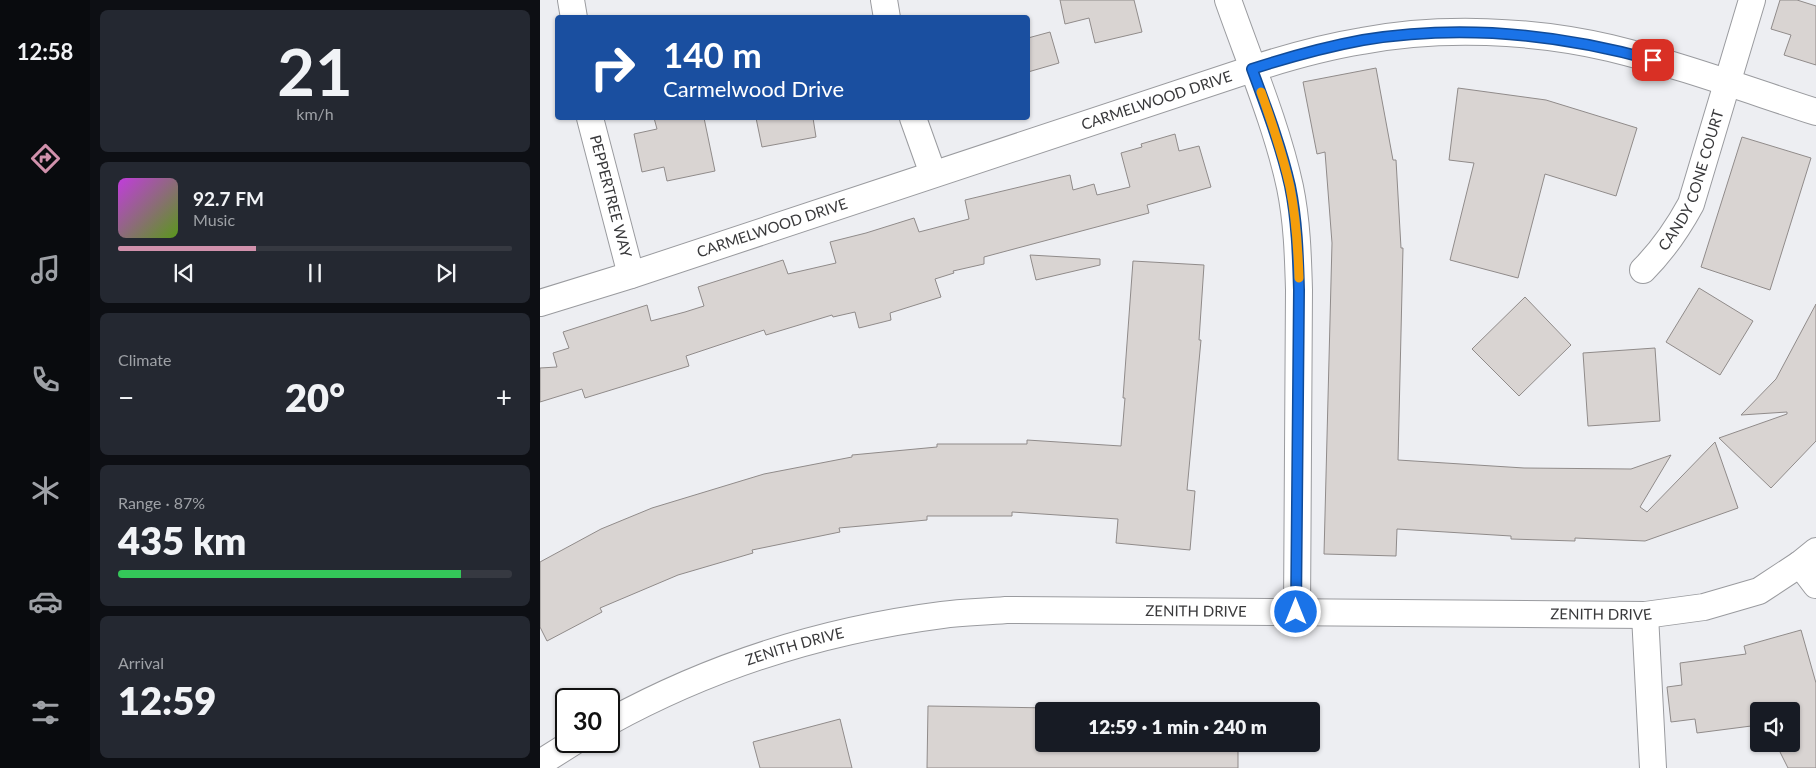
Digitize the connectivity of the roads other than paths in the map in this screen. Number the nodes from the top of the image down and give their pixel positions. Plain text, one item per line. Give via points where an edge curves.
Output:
1 (571, 0) edge
2 (884, 0) edge
3 (1228, 0) edge
4 (1752, 0) edge
5 (574, 15) edge
6 (886, 15) edge
7 (1252, 69) junction
8 (1728, 84) junction
9 (1816, 112) edge
10 (591, 120) edge
11 (914, 120) edge
12 (933, 174) junction
13 (1642, 270) dead end
14 (631, 275) junction
15 (540, 303) edge
16 (1811, 567) edge
17 (1296, 612) junction
18 (1646, 615) junction
19 (620, 716) edge
20 (555, 753) edge
21 (540, 763) edge
22 (1653, 768) edge

1 - 5 street
2 - 6 street
3 - 7 street
4 - 8 street, CANDY CONE COURT
7 - 8 street, CARMELWOOD DRIVE via 1298,54 1364,40 1431,33 1498,33 1609,48
7 - 12 street, CARMELWOOD DRIVE
7 - 17 street via 1290,187 1297,238
8 - 9 street, CARMELWOOD DRIVE
8 - 13 street, CANDY CONE COURT via 1691,204 1657,256
10 - 14 street, PEPPERTREE WAY
11 - 12 street
12 - 14 street, CARMELWOOD DRIVE
14 - 15 street, CARMELWOOD DRIVE
16 - 18 street, ZENITH DRIVE via 1759,591 1704,607
17 - 18 street, ZENITH DRIVE
17 - 19 street, ZENITH DRIVE via 1006,610 881,624 759,655 700,677
18 - 22 street
20 - 21 street

